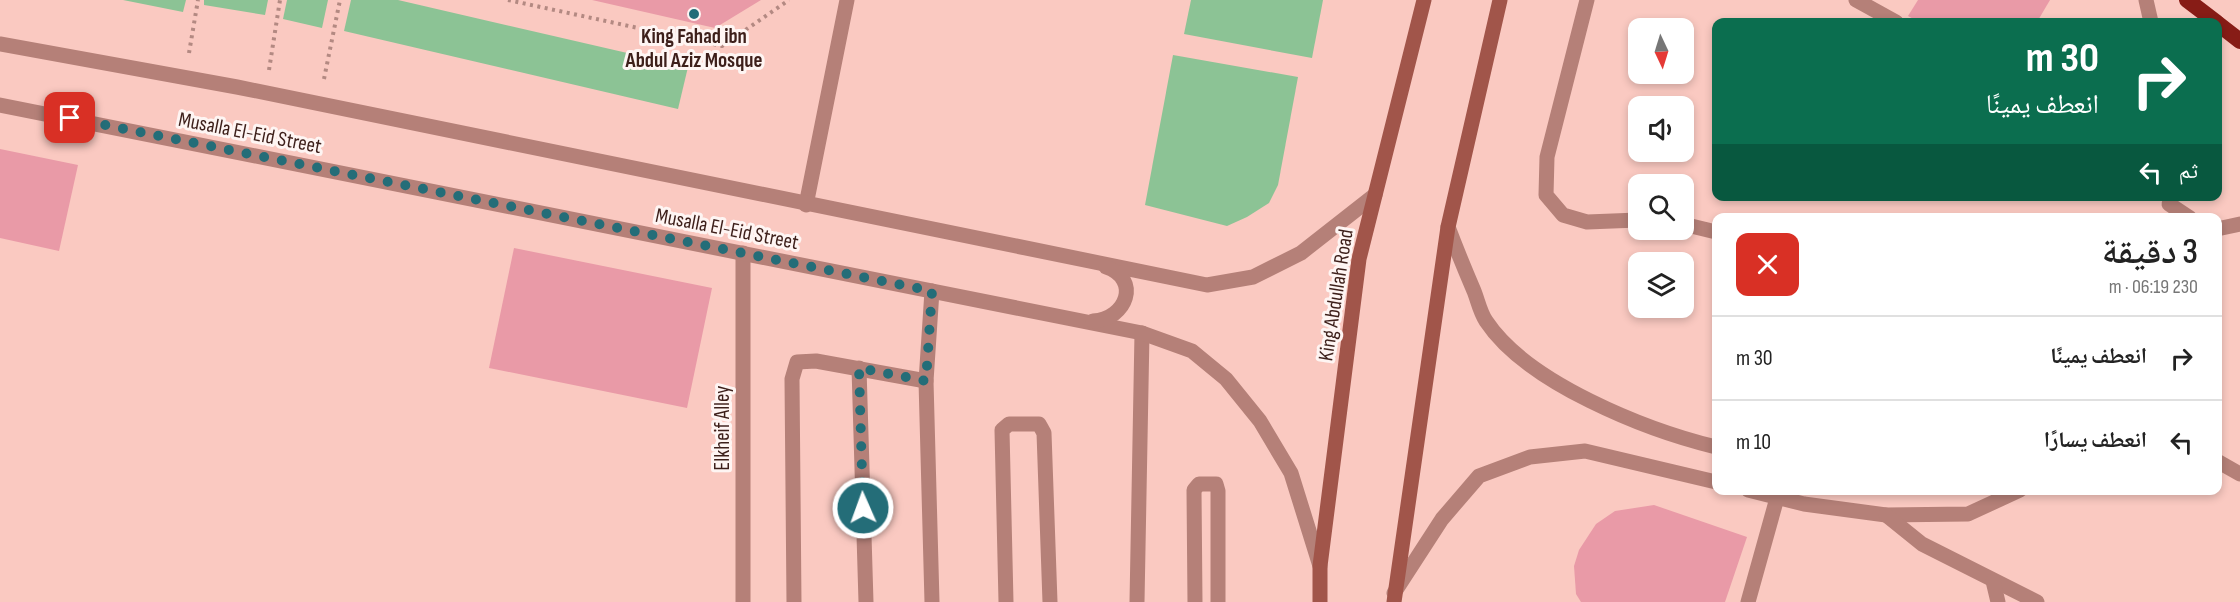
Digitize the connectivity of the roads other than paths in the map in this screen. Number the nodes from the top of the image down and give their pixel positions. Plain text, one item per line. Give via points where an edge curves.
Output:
1 (847, 0) edge
2 (1424, 0) edge
3 (1500, 0) edge
4 (1587, 0) edge
5 (1856, 0) edge
6 (2146, 0) edge
7 (2187, 0) edge
8 (1889, 18) edge
9 (2150, 18) edge
10 (2210, 18) edge
11 (2222, 27) edge
12 (2240, 41) edge
13 (0, 44) edge
14 (0, 105) edge
15 (1376, 195) junction
16 (806, 205) junction
17 (1628, 220) edge
18 (2240, 224) edge
19 (1448, 227) junction
20 (1694, 227) edge
21 (2222, 228) edge
22 (1712, 231) edge
23 (743, 253) junction
24 (1095, 262) junction
25 (932, 291) junction
26 (1076, 320) junction
27 (1142, 333) junction
28 (859, 368) junction
29 (926, 381) junction
30 (1712, 446) edge
31 (2222, 464) edge
32 (2240, 474) edge
33 (1712, 481) edge
34 (1766, 495) edge
35 (2009, 495) edge
36 (1777, 498) junction
37 (1886, 515) junction
38 (1320, 566) junction
39 (1994, 580) junction
40 (1394, 598) edge
41 (743, 602) edge
42 (794, 602) edge
43 (866, 602) edge
44 (932, 602) edge
45 (1006, 602) edge
46 (1050, 602) edge
47 (1137, 602) edge
48 (1195, 602) edge
49 (1218, 602) edge
50 (1320, 602) edge
51 (1748, 602) edge
52 (1998, 602) edge
53 (2037, 602) edge

1 - 16 street
2 - 15 main road, King Abdullah Road
3 - 19 main road
4 - 17 street via 1546,157 1546,195 1563,215 1587,222
5 - 8 street
6 - 9 street
7 - 10 highway
11 - 12 highway
13 - 16 street, Musalla El-Eid Street via 265,93
14 - 23 street, Musalla El-Eid Street
15 - 24 street, Musalla El-Eid Street via 1301,253 1252,277 1206,285
15 - 38 main road, King Abdullah Road via 1359,259
16 - 24 street, Musalla El-Eid Street
18 - 21 street
19 - 30 street via 1485,320 1513,352 1542,374 1591,400 1678,438
19 - 40 main road
20 - 22 street
23 - 25 street, Musalla El-Eid Street
23 - 41 street, Elkheif Alley
24 - 26 street via 1121,277 1126,298 1122,308 1105,320
25 - 26 street, Musalla El-Eid Street
25 - 29 street
26 - 27 street, Musalla El-Eid Street
27 - 38 street, Musalla El-Eid Street via 1192,351 1226,379 1260,421 1291,472
27 - 47 street
28 - 29 street
28 - 42 street via 797,362 792,379
28 - 43 street
29 - 44 street
31 - 32 street
33 - 40 street via 1585,451 1530,457 1479,476 1442,519
34 - 36 street
35 - 37 street via 1968,514
36 - 37 street
36 - 51 street
37 - 39 street via 1922,544
38 - 50 main road, King Abdullah Road
39 - 52 street
39 - 53 street
45 - 46 street via 1002,430 1009,424 1039,424 1044,433
48 - 49 street via 1194,490 1199,483 1216,484 1218,491

